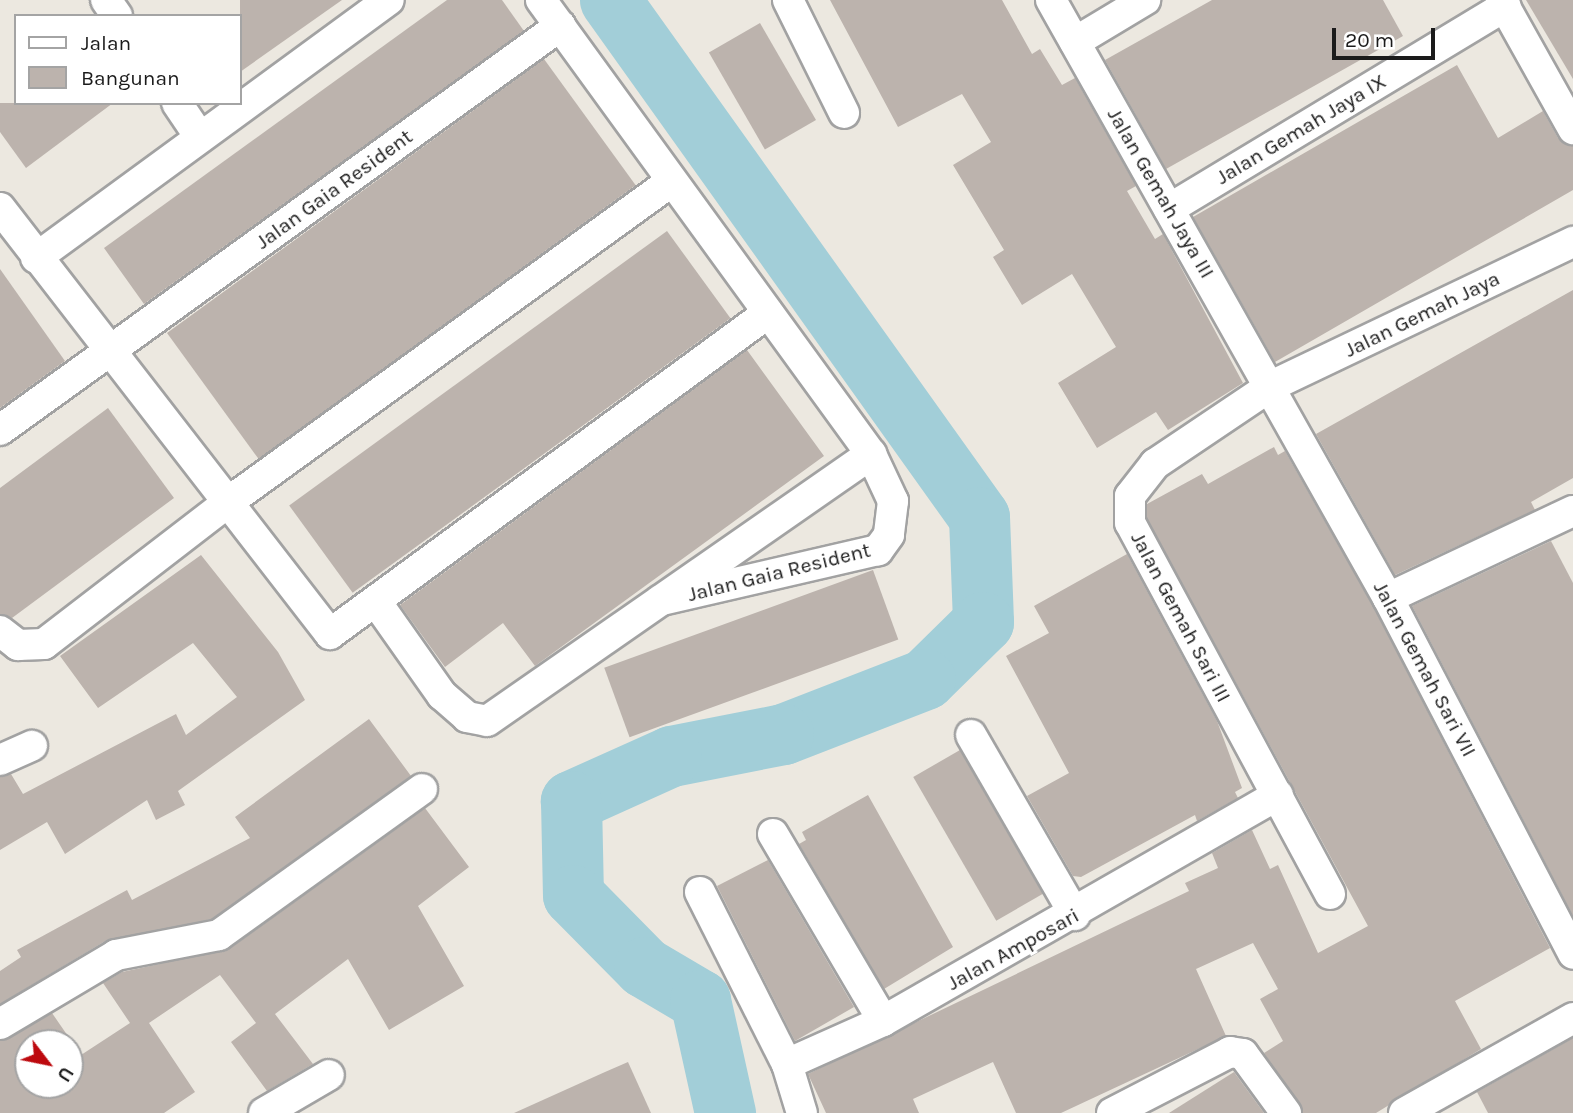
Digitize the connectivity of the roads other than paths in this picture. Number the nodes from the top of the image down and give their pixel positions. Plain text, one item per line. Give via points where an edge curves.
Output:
1 (389, 0) edge
2 (541, 0) edge
3 (788, 0) edge
4 (1051, 0) edge
5 (1145, 0) edge
6 (1503, 3) edge
7 (560, 26) junction
8 (1075, 43) junction
9 (242, 103) edge
10 (178, 105) edge
11 (239, 105) edge
12 (844, 113) dead end
13 (1573, 129) edge
14 (198, 134) junction
15 (672, 181) junction
16 (0, 208) edge
17 (1169, 209) junction
18 (1573, 242) edge
19 (36, 258) junction
20 (768, 313) junction
21 (108, 351) junction
22 (1271, 386) junction
23 (0, 430) edge
24 (871, 454) junction
25 (227, 503) junction
26 (1571, 517) edge
27 (1388, 598) junction
28 (661, 600) junction
29 (377, 603) junction
30 (0, 631) edge
31 (971, 735) dead end
32 (32, 746) dead end
33 (0, 760) edge
34 (422, 789) dead end
35 (1278, 795) junction
36 (773, 834) dead end
37 (701, 892) dead end
38 (1330, 894) dead end
39 (1075, 915) junction
40 (1573, 954) edge
41 (1573, 1018) edge
42 (883, 1021) junction
43 (0, 1024) edge
44 (787, 1064) junction
45 (329, 1075) dead end
46 (264, 1113) edge
47 (802, 1113) edge
48 (1112, 1113) edge
49 (1286, 1113) edge
50 (1404, 1113) edge

1 - 9 street
2 - 7 street, Jalan Gaia Resident
3 - 12 street
4 - 8 street, Jalan Gemah Jaya III
5 - 8 street
6 - 13 street
6 - 17 street, Jalan Gemah Jaya IX
7 - 15 street, Jalan Gaia Resident
7 - 21 street, Jalan Gaia Resident
8 - 17 street, Jalan Gemah Jaya III
10 - 14 street
11 - 14 street
14 - 19 street
15 - 20 street, Jalan Gaia Resident
15 - 25 street
16 - 19 street
17 - 22 street, Jalan Gemah Jaya III
18 - 22 street, Jalan Gemah Jaya
19 - 21 street
20 - 24 street, Jalan Gaia Resident
20 - 29 street
21 - 23 street, Jalan Gaia Resident
21 - 25 street
22 - 27 street, Jalan Gemah Sari VII
22 - 35 street, Jalan Gemah Sari III via 1155,464 1127,506
24 - 28 street, Jalan Gaia Resident
24 - 28 street, Jalan Gaia Resident via 893,501 889,535 878,550
25 - 29 street via 330,634
25 - 30 street via 44,644 18,645
26 - 27 street
27 - 40 street, Jalan Gemah Sari VII
28 - 29 street, Jalan Gaia Resident via 479,722 442,695
31 - 39 street
32 - 33 street
34 - 43 street via 219,935 116,955
35 - 38 street, Jalan Gemah Sari III
35 - 39 street, Jalan Amposari
36 - 42 street
37 - 44 street
39 - 42 street, Jalan Amposari
41 - 50 street
42 - 44 street, Jalan Amposari
44 - 47 street
45 - 46 street
48 - 49 street via 1230,1052 1243,1054

